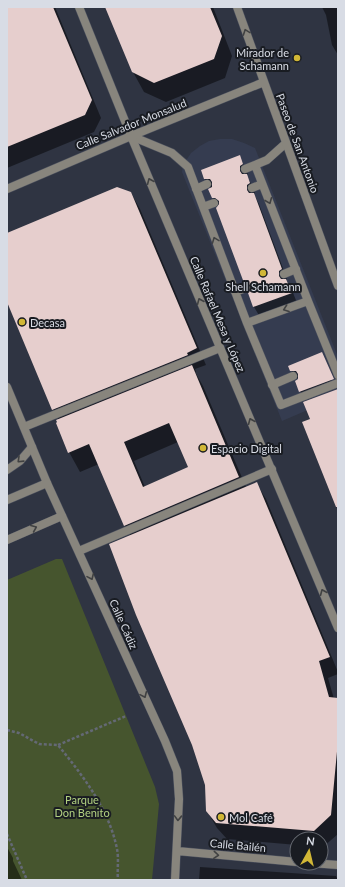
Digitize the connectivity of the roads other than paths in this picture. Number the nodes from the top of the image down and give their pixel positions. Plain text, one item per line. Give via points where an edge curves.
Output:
1 (79, 7) edge
2 (237, 7) edge
3 (264, 82) junction
4 (131, 136) junction
5 (286, 143) junction
6 (255, 165) junction
7 (245, 169) dead end
8 (207, 184) dead end
9 (262, 184) junction
10 (252, 188) dead end
11 (7, 189) edge
12 (196, 189) junction
13 (214, 203) dead end
14 (203, 207) junction
15 (296, 269) junction
16 (284, 274) dead end
17 (338, 286) edge
18 (246, 288) dead end
19 (235, 292) junction
20 (308, 301) junction
21 (247, 323) junction
22 (220, 348) junction
23 (293, 376) dead end
24 (338, 376) edge
25 (338, 382) edge
26 (272, 384) junction
27 (7, 387) edge
28 (24, 427) junction
29 (32, 447) junction
30 (272, 469) junction
31 (7, 470) edge
32 (47, 483) junction
33 (7, 500) edge
34 (62, 516) junction
35 (7, 540) edge
36 (79, 551) junction
37 (338, 628) edge
38 (177, 851) junction
39 (289, 861) edge
40 (175, 880) edge

1 - 4 street, Calle Rafael Mesa y López
3 -> 2 street, Paseo de San Antonio
3 - 4 street, Calle Salvador Monsalud
3 - 5 street, Paseo de San Antonio
4 - 11 street, Calle Salvador Monsalud
4 - 12 street via 172,153 188,166
22 -> 4 street, Calle Rafael Mesa y López
5 - 6 street via 266,160
5 - 17 street, Paseo de San Antonio
6 - 7 street
6 - 9 street
8 - 12 street
9 - 10 street
9 -> 15 street
12 - 14 street
13 - 14 street
19 -> 14 street
15 - 16 street
15 - 20 street
18 - 19 street
19 - 21 street
20 -> 21 street
20 - 24 street via 330,363
21 - 26 street
22 - 28 street
30 -> 22 street, Calle Rafael Mesa y López
23 - 26 street
25 - 26 street via 281,406
27 - 28 street, Calle Cádiz
28 - 29 street, Calle Cádiz
29 -> 31 street via 20,461
29 - 32 street, Calle Cádiz
30 - 36 street
37 -> 30 street, Calle Rafael Mesa y López
32 - 33 street
32 - 34 street, Calle Cádiz
35 -> 34 street
34 - 36 street, Calle Cádiz
36 -> 38 street, Calle Cádiz via 177,771
38 -> 39 street, Calle Bailén
38 - 40 street, Calle Cádiz

